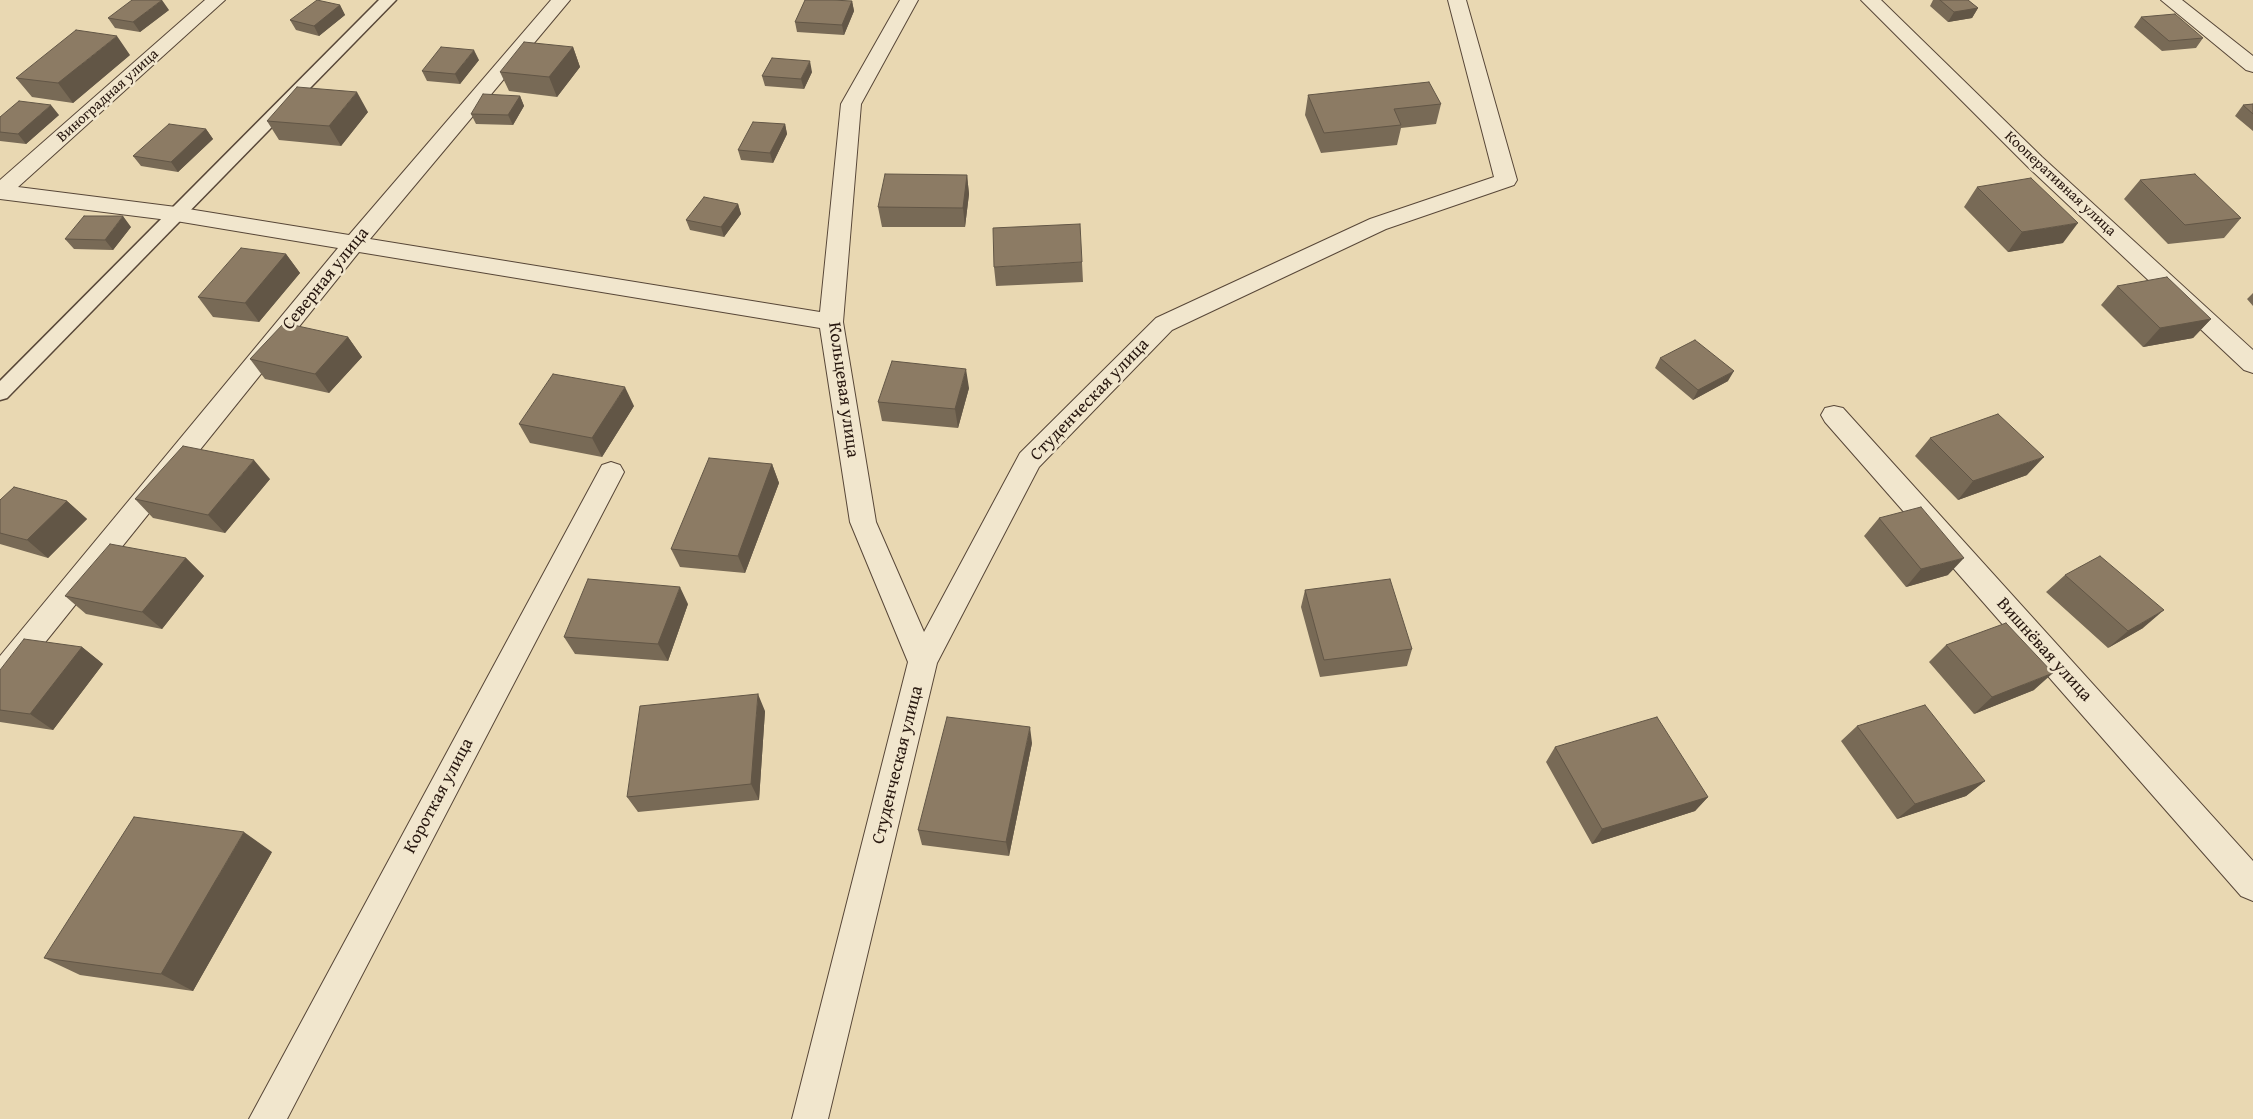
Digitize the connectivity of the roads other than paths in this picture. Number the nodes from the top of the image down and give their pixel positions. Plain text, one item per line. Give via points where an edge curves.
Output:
1 (216, 0) edge
2 (388, 0) edge
3 (561, 0) edge
4 (909, 0) edge
5 (1457, 0) edge
6 (1870, 0) edge
7 (2170, 0) edge
8 (2253, 66) edge
9 (0, 192) edge
10 (176, 214) junction
11 (355, 242) junction
12 (831, 322) junction
13 (2253, 364) edge
14 (0, 394) edge
15 (1834, 415) dead end
16 (611, 472) dead end
17 (923, 662) junction
18 (0, 677) edge
19 (2253, 885) edge
20 (267, 1119) edge
21 (810, 1119) edge

1 - 9 street, Виноградная улица
2 - 10 lane
3 - 11 street, Северная улица
4 - 12 street, Кольцевая улица via 851,104
5 - 17 street, Студенческая улица via 1506,180 1378,224 1164,324 1029,460
6 - 13 street, Кооперативная улица via 2035,162
7 - 8 street
9 - 10 street
10 - 11 street
10 - 14 lane
11 - 12 street
11 - 18 street, Северная улица
12 - 17 street, Кольцевая улица via 863,522
15 - 19 street, Вишнёвая улица
16 - 20 street, Короткая улица
17 - 21 street, Студенческая улица

